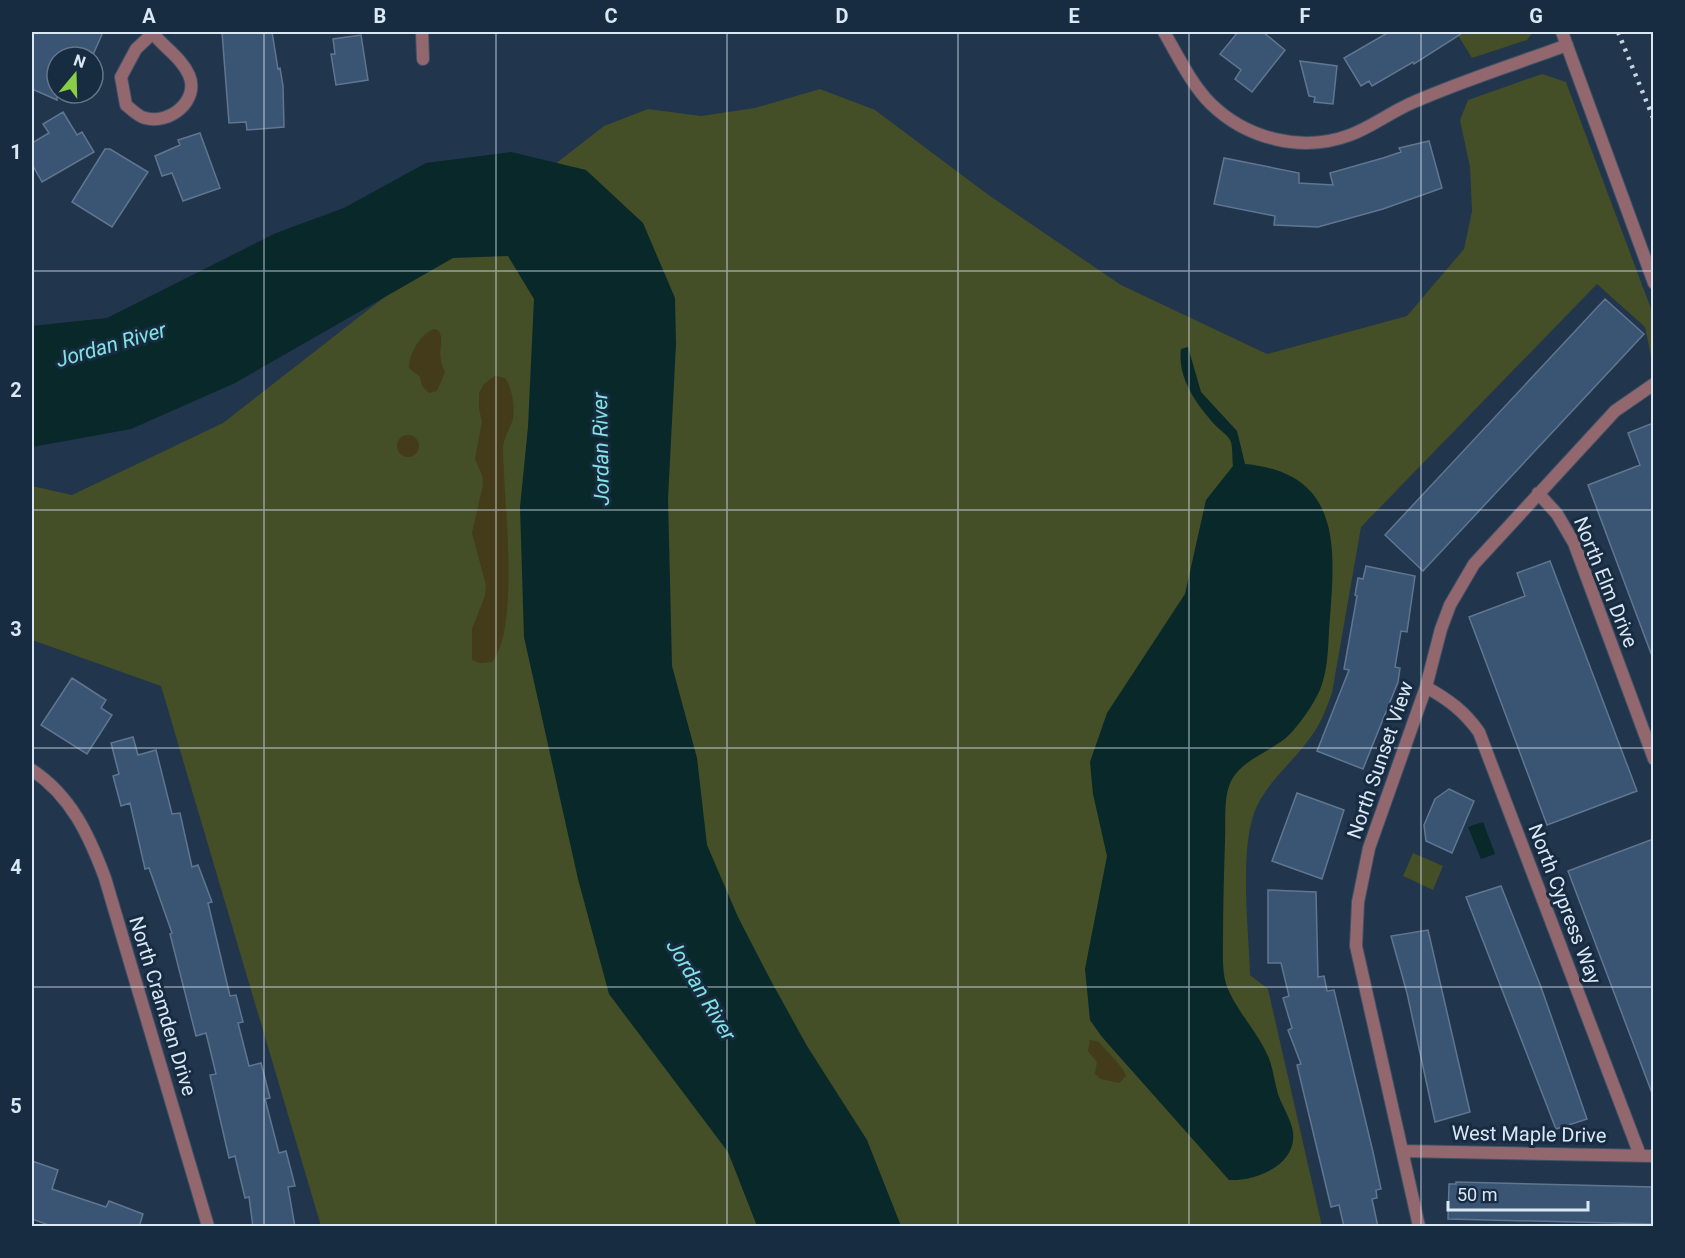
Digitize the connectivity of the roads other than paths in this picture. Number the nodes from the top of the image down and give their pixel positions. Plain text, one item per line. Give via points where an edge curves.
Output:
1 (153, 32) edge
2 (422, 32) edge
3 (1164, 32) edge
4 (1562, 32) edge
5 (1567, 45) junction
6 (423, 59) dead end
7 (1653, 283) edge
8 (1653, 384) edge
9 (1538, 494) junction
10 (1426, 687) junction
11 (1653, 759) edge
12 (32, 770) edge
13 (1403, 1151) junction
14 (1640, 1155) junction
15 (1653, 1156) edge
16 (208, 1227) edge
17 (1419, 1227) edge

1 - 1 street via 136,49 121,77 126,105 145,118 168,118 182,108 191,92 190,76
2 - 6 street
3 - 5 street via 1195,84 1227,118 1275,140 1299,143 1326,142 1350,135 1424,97
4 - 5 street
5 - 7 street
8 - 9 street, North Sunset View via 1615,411
9 - 10 street, North Sunset View via 1474,564 1461,585 1441,629
9 - 11 street, North Elm Drive via 1557,514 1574,543
10 - 13 street, North Sunset View via 1369,848 1356,946
10 - 14 street, North Cypress Way via 1467,714 1479,732
12 - 16 street, North Cramden Drive via 67,802 91,843 105,878
13 - 14 street, West Maple Drive
13 - 17 street, North Sunset View
14 - 15 street, West Maple Drive

